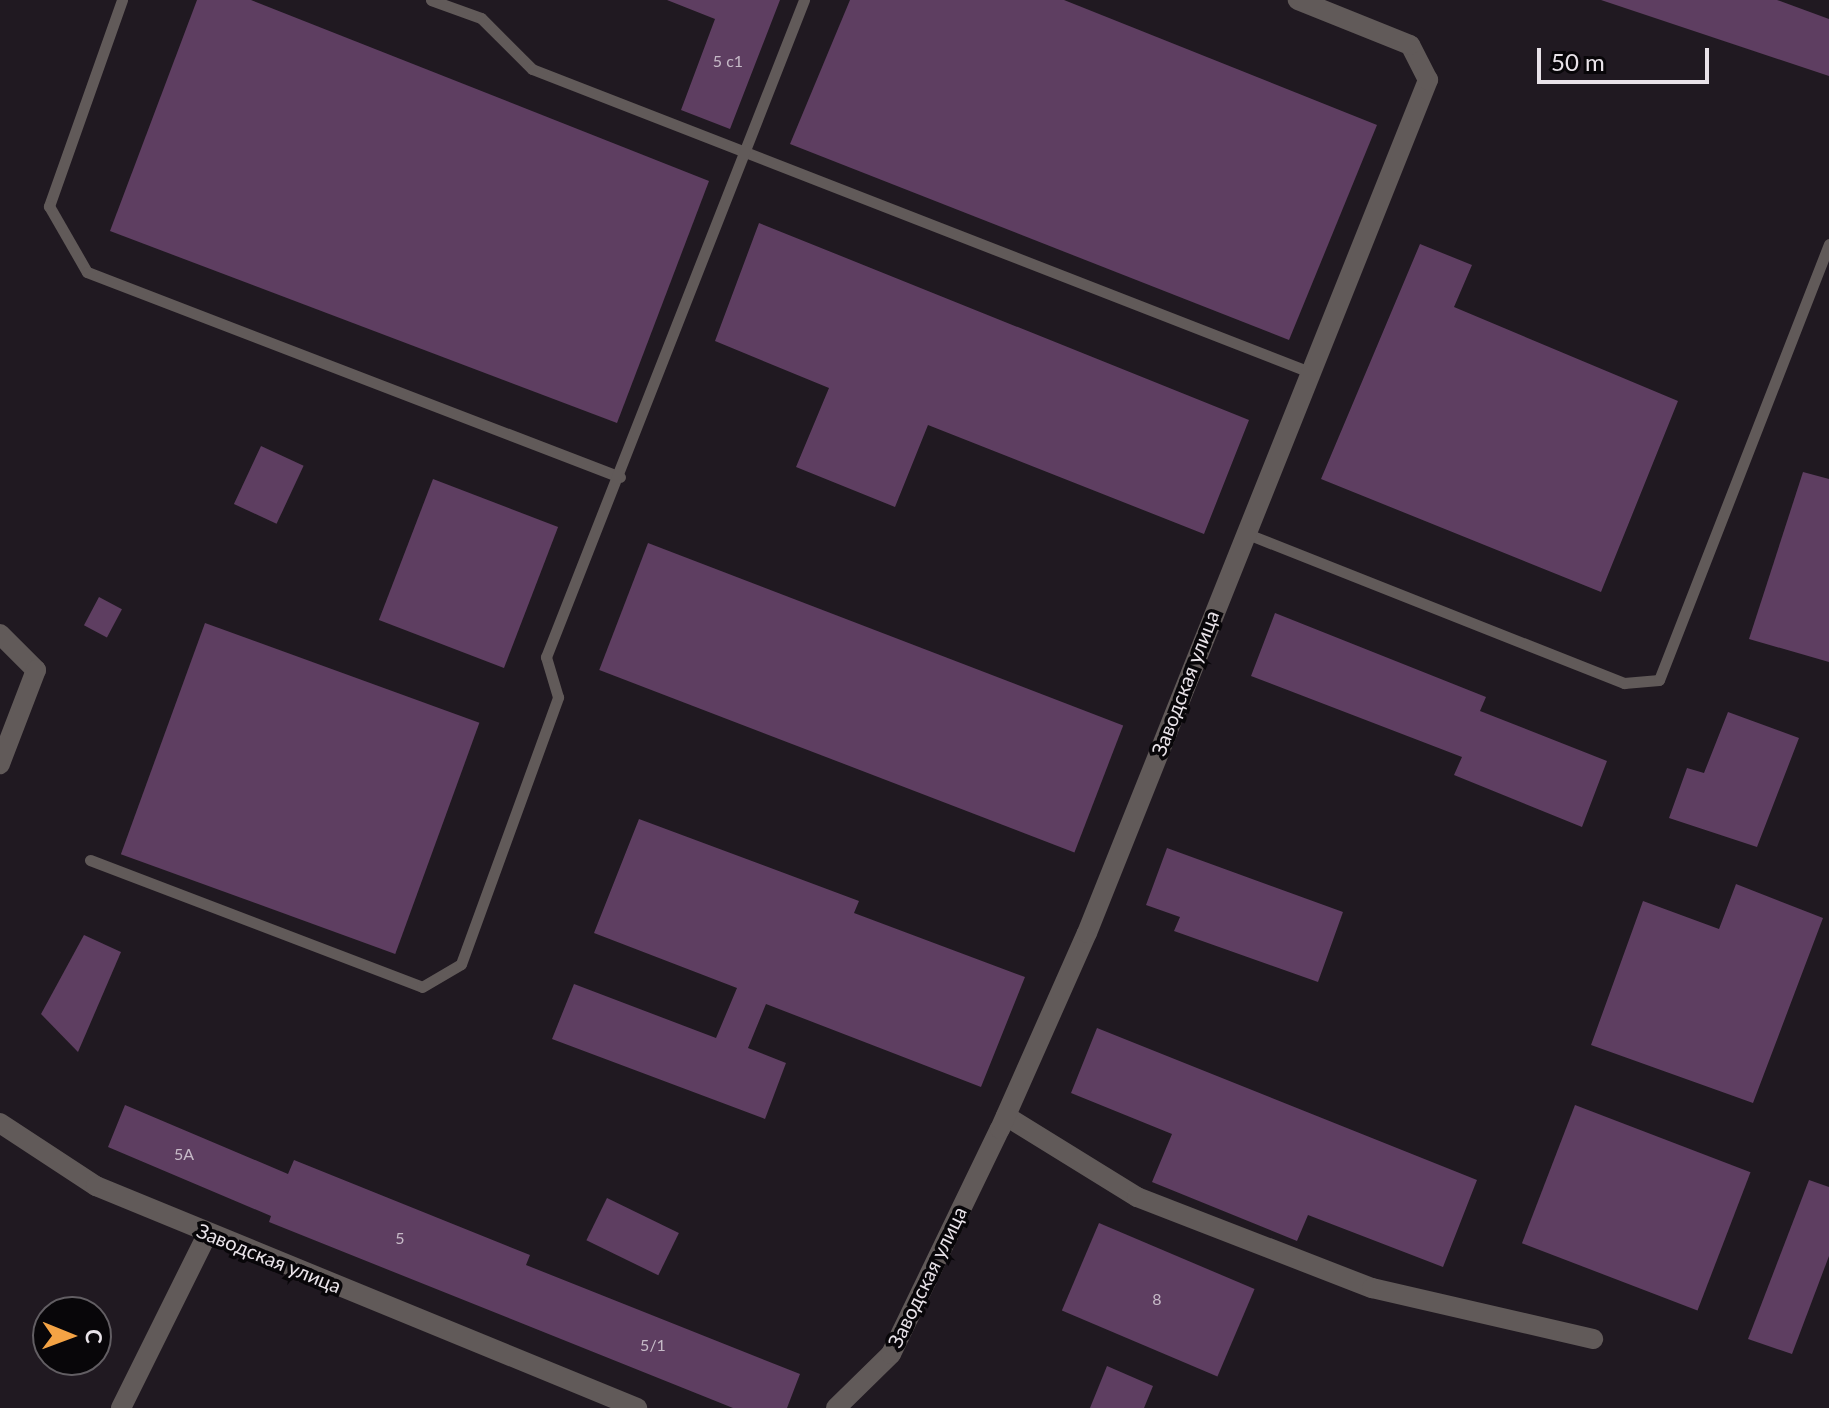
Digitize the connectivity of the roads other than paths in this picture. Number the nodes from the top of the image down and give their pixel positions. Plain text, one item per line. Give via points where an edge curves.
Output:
1 (122, 0) edge
2 (431, 0) edge
3 (804, 0) edge
4 (1298, 0) edge
5 (741, 149) junction
6 (1829, 244) edge
7 (1312, 373) junction
8 (620, 477) junction
9 (1244, 532) junction
10 (0, 634) edge
11 (0, 764) edge
12 (90, 860) dead end
13 (1006, 1116) junction
14 (0, 1123) edge
15 (208, 1233) junction
16 (1593, 1339) dead end
17 (121, 1408) edge
18 (637, 1408) edge
19 (836, 1408) edge

1 - 8 lane via 49,206 87,272
2 - 5 lane via 481,18 532,69
3 - 5 lane
4 - 7 street, Заводская улица via 1410,45 1428,80
5 - 7 lane
5 - 8 lane
6 - 9 lane via 1659,680 1624,683
7 - 9 street, Заводская улица
8 - 12 lane via 546,657 558,697 461,964 422,987
9 - 13 street, Заводская улица via 1087,933
10 - 11 street via 36,670
13 - 16 street via 1137,1197 1372,1288
13 - 19 street, Заводская улица via 891,1354
14 - 15 street, Заводская улица via 96,1186
15 - 17 street
15 - 18 street, Заводская улица

